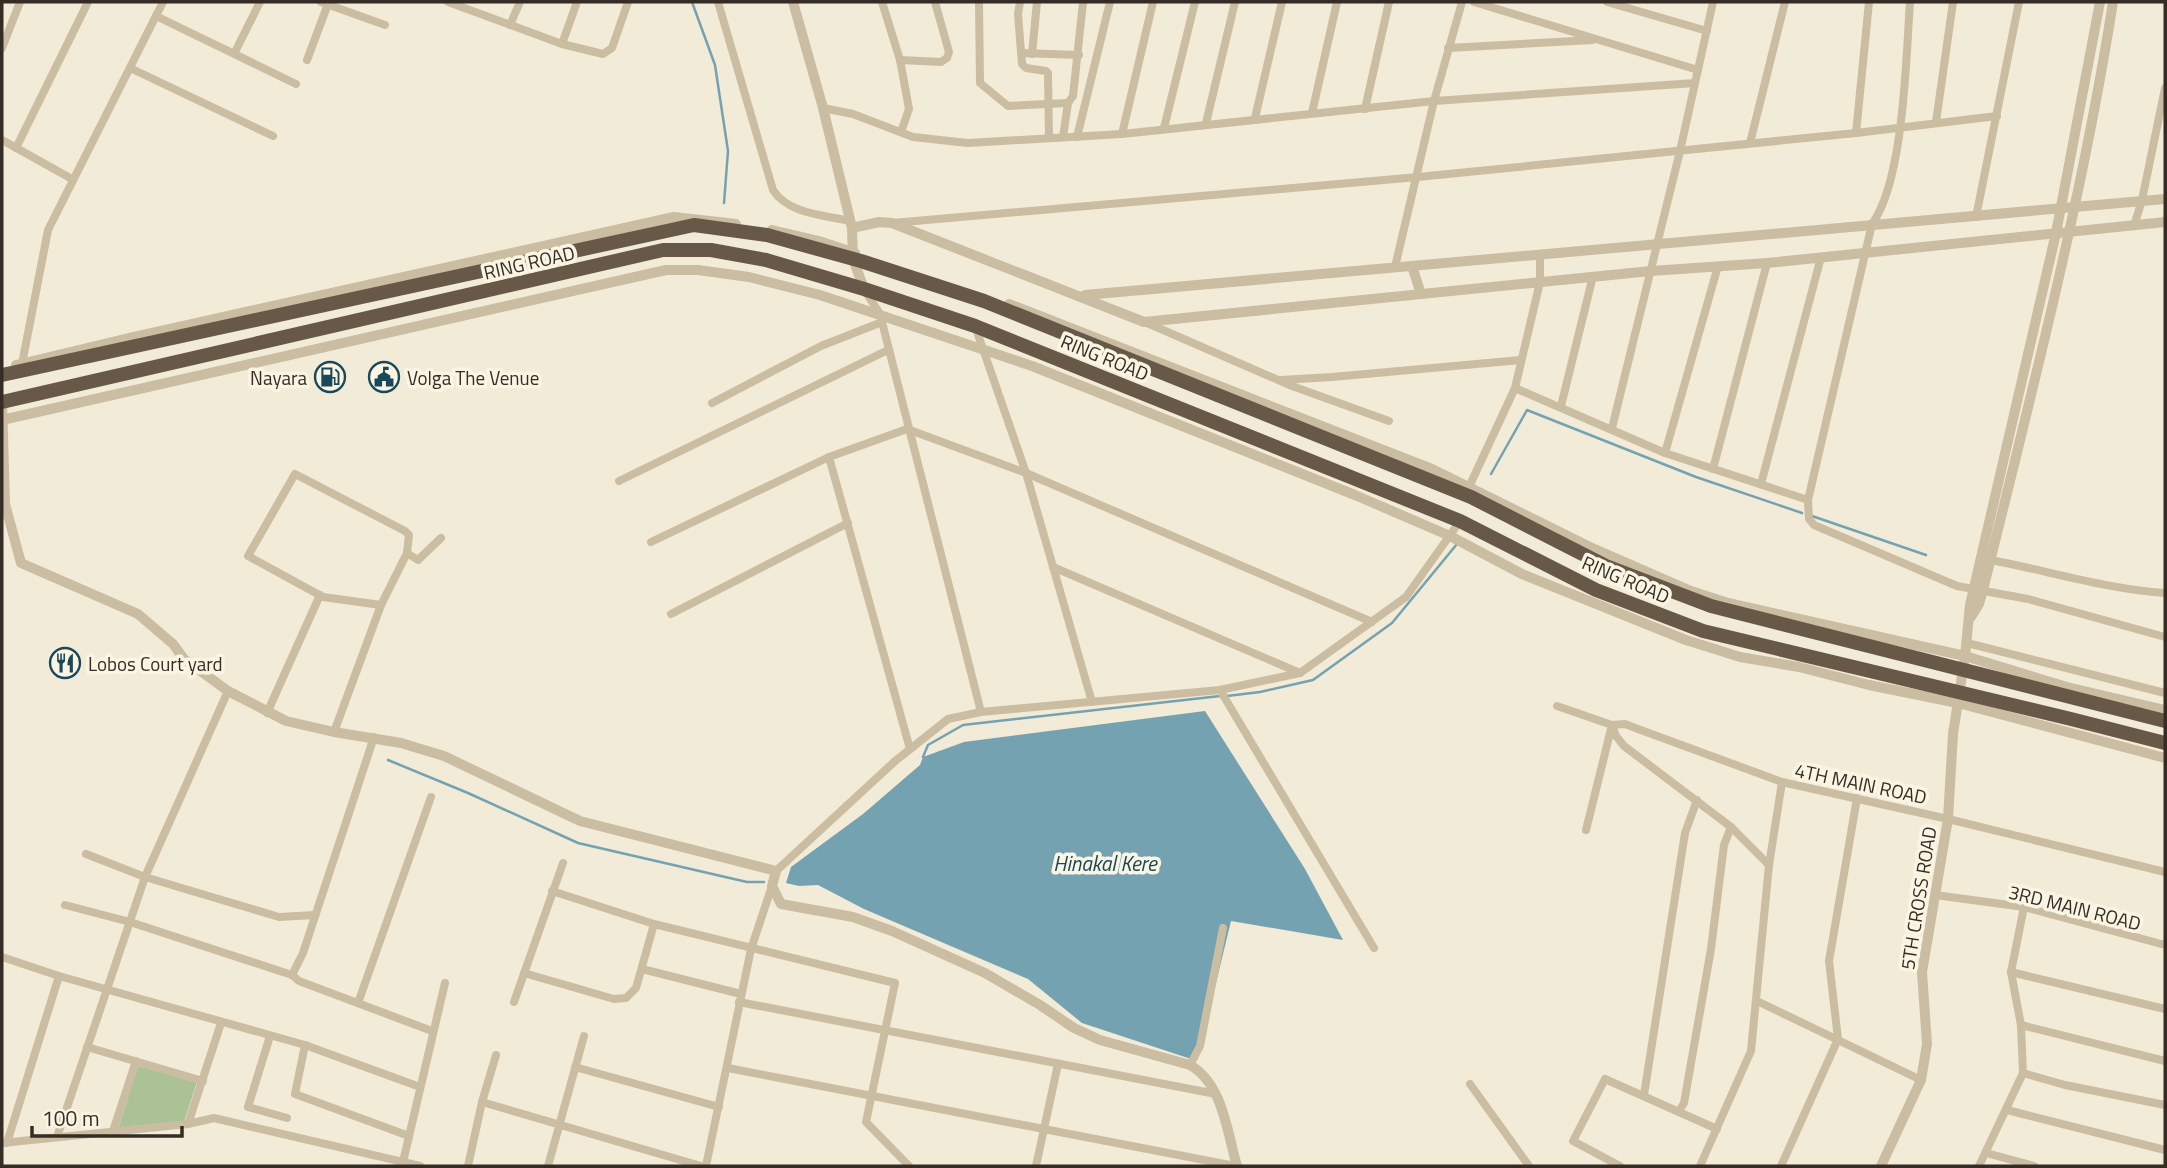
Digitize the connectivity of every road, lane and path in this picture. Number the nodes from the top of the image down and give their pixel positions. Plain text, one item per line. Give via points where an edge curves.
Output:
1 (20, 2) edge
2 (88, 2) edge
3 (163, 2) edge
4 (260, 2) edge
5 (448, 2) edge
6 (520, 2) edge
7 (578, 2) edge
8 (628, 2) edge
9 (718, 2) edge
10 (793, 2) edge
11 (881, 2) edge
12 (935, 2) edge
13 (979, 2) edge
14 (1020, 2) edge
15 (1029, 2) edge
16 (1037, 2) edge
17 (1083, 2) edge
18 (1110, 2) edge
19 (1153, 2) edge
20 (1195, 2) edge
21 (1235, 2) edge
22 (1282, 2) edge
23 (1337, 2) edge
24 (1389, 2) edge
25 (1462, 2) edge
26 (1474, 2) edge
27 (1607, 2) edge
28 (1713, 2) edge
29 (1785, 2) edge
30 (1868, 2) edge
31 (1910, 2) edge
32 (1953, 2) edge
33 (2019, 2) edge
34 (2100, 2) edge
35 (2113, 2) edge
36 (325, 3) edge
37 (465, 5) edge
38 (156, 16) junction
39 (385, 25) dead end
40 (510, 25) junction
41 (5, 30) edge
42 (1707, 31) junction
43 (1597, 40) junction
44 (562, 44) junction
45 (2, 48) edge
46 (1448, 48) junction
47 (235, 52) junction
48 (1021, 53) junction
49 (1032, 54) junction
50 (1079, 55) junction
51 (307, 60) dead end
52 (900, 60) junction
53 (130, 68) junction
54 (1698, 70) junction
55 (296, 83) dead end
56 (1695, 83) junction
57 (2165, 88) edge
58 (1434, 101) junction
59 (1068, 103) junction
60 (1049, 104) junction
61 (823, 108) junction
62 (1365, 109) junction
63 (1312, 113) junction
64 (1997, 116) junction
65 (1255, 118) junction
66 (1936, 122) junction
67 (1206, 123) junction
68 (1900, 126) junction
69 (1164, 128) junction
70 (901, 132) junction
71 (1856, 133) junction
72 (1122, 134) junction
73 (274, 136) dead end
74 (1063, 137) junction
75 (1077, 137) junction
76 (1049, 138) junction
77 (2, 140) edge
78 (1750, 143) junction
79 (16, 148) junction
80 (1680, 151) junction
81 (1418, 177) junction
82 (72, 179) junction
83 (2165, 199) edge
84 (2142, 200) junction
85 (2074, 206) junction
86 (2061, 207) junction
87 (1976, 217) junction
88 (2165, 222) edge
89 (892, 223) junction
90 (851, 224) junction
91 (1872, 224) junction
92 (2134, 226) junction
93 (2070, 232) junction
94 (2056, 233) junction
95 (1657, 243) junction
96 (1867, 251) junction
97 (1540, 254) junction
98 (853, 255) junction
99 (1821, 257) junction
100 (1768, 263) junction
101 (1412, 265) junction
102 (1395, 267) junction
103 (1718, 267) junction
104 (1651, 271) junction
105 (1593, 276) junction
106 (1539, 282) junction
107 (864, 289) junction
108 (1421, 294) junction
109 (1083, 296) junction
110 (881, 318) junction
111 (1144, 321) junction
112 (975, 326) junction
113 (982, 348) junction
114 (888, 350) junction
115 (1521, 360) junction
116 (22, 364) junction
117 (2, 369) edge
118 (2, 375) edge
119 (1278, 380) junction
120 (1515, 388) junction
121 (2, 402) edge
122 (712, 403) dead end
123 (1561, 406) junction
124 (2, 420) edge
125 (1389, 421) dead end
126 (1612, 428) junction
127 (907, 429) junction
128 (1665, 453) junction
129 (829, 457) junction
130 (1713, 469) junction
131 (1026, 473) junction
132 (619, 481) dead end
133 (1760, 484) junction
134 (1469, 487) junction
135 (1808, 500) junction
136 (1501, 508) junction
137 (1460, 521) junction
138 (848, 523) junction
139 (1450, 536) junction
140 (441, 538) dead end
141 (651, 542) dead end
142 (407, 553) junction
143 (1991, 560) junction
144 (1053, 567) junction
145 (1978, 589) junction
146 (2165, 593) edge
147 (320, 595) junction
148 (381, 605) junction
149 (670, 614) dead end
150 (1372, 622) junction
151 (2165, 637) edge
152 (1967, 643) junction
153 (1964, 662) junction
154 (1300, 673) junction
155 (1220, 690) junction
156 (228, 691) junction
157 (2165, 693) edge
158 (1959, 698) junction
159 (1092, 702) junction
160 (1557, 706) dead end
161 (2165, 710) edge
162 (981, 712) junction
163 (267, 713) junction
164 (2165, 721) edge
165 (1612, 725) junction
166 (334, 732) junction
167 (374, 737) junction
168 (2165, 743) edge
169 (910, 749) junction
170 (2165, 758) edge
171 (1782, 782) junction
172 (431, 797) dead end
173 (1857, 798) junction
174 (1697, 800) junction
175 (1948, 819) junction
176 (1731, 827) junction
177 (1586, 830) dead end
178 (86, 854) dead end
179 (563, 863) dead end
180 (1769, 865) junction
181 (776, 871) junction
182 (2165, 872) edge
183 (145, 877) junction
184 (772, 886) junction
185 (552, 891) junction
186 (1935, 895) junction
187 (65, 905) dead end
188 (2024, 908) junction
189 (315, 915) junction
190 (130, 922) junction
191 (654, 924) junction
192 (1223, 928) dead end
193 (2165, 945) edge
194 (1374, 948) dead end
195 (751, 949) junction
196 (2, 957) edge
197 (642, 969) junction
198 (2011, 972) junction
199 (524, 973) junction
200 (292, 975) junction
201 (59, 976) junction
202 (445, 984) dead end
203 (107, 988) junction
204 (740, 998) junction
205 (1757, 1001) junction
206 (514, 1002) dead end
207 (358, 1003) junction
208 (2165, 1009) edge
209 (221, 1023) junction
210 (2021, 1025) junction
211 (885, 1030) junction
212 (432, 1031) junction
213 (270, 1036) junction
214 (584, 1036) dead end
215 (1838, 1039) junction
216 (305, 1045) junction
217 (87, 1047) junction
218 (496, 1055) dead end
219 (2165, 1061) edge
220 (136, 1062) junction
221 (1058, 1064) junction
222 (1190, 1065) junction
223 (575, 1067) junction
224 (728, 1068) junction
225 (2024, 1073) junction
226 (1921, 1080) junction
227 (202, 1081) junction
228 (1470, 1084) dead end
229 (420, 1087) junction
230 (1216, 1094) junction
231 (1644, 1095) junction
232 (871, 1096) junction
233 (482, 1102) junction
234 (2165, 1105) edge
235 (719, 1107) junction
236 (2007, 1110) junction
237 (1679, 1111) junction
238 (287, 1118) dead end
239 (188, 1124) junction
240 (559, 1124) junction
241 (1043, 1129) junction
242 (1717, 1129) junction
243 (113, 1131) junction
244 (409, 1136) junction
245 (57, 1137) junction
246 (4, 1143) edge
247 (2165, 1150) edge
248 (1986, 1153) junction
249 (403, 1162) junction
250 (420, 1166) edge
251 (468, 1166) edge
252 (548, 1166) edge
253 (704, 1166) edge
254 (909, 1166) edge
255 (1036, 1166) edge
256 (1236, 1166) edge
257 (1529, 1166) edge
258 (1620, 1166) edge
259 (1700, 1166) edge
260 (1781, 1166) edge
261 (1881, 1166) edge
262 (1979, 1166) edge
263 (2034, 1166) edge

1 - 41 street
2 - 79 street
3 - 38 street
4 - 47 street
5 - 37 street
6 - 40 street
7 - 44 street
8 - 44 street via 608,53
9 - 90 street via 773,190 785,204
10 - 61 street
11 - 52 street
12 - 52 street via 947,58 941,62
13 - 60 street via 979,83 1007,106
14 - 48 street
15 - 16 street
16 - 49 street
17 - 50 street
18 - 75 street
19 - 72 street
20 - 69 street
21 - 67 street
22 - 65 street
23 - 63 street
24 - 62 street
25 - 46 street
26 - 43 street
27 - 42 street
28 - 42 street
29 - 78 street
30 - 71 street
31 - 68 street
32 - 66 street
33 - 64 street
34 - 86 street
35 - 85 street
36 - 39 street
36 - 51 street
37 - 40 street
38 - 47 street
38 - 53 street
40 - 44 street
41 - 45 street
42 - 54 street
43 - 46 street
43 - 54 street
46 - 58 street
47 - 55 street
48 - 49 street
48 - 60 street via 1023,67 1048,74
49 - 50 street
50 - 59 street
52 - 70 street via 909,109
53 - 73 street
53 - 82 street
54 - 56 street
56 - 58 street
56 - 80 street
57 - 84 street
58 - 62 street
58 - 81 street
59 - 60 street
59 - 74 street
60 - 76 street
61 - 70 street
61 - 90 street
62 - 63 street
63 - 65 street
64 - 66 street
64 - 87 street
65 - 67 street
66 - 68 street
67 - 69 street
68 - 71 street
68 - 91 street via 1881,210
69 - 72 street
70 - 76 street via 957,143
71 - 78 street
72 - 75 street
74 - 75 street
74 - 76 street
77 - 79 street
78 - 80 street
79 - 82 street
80 - 81 street
80 - 95 street
81 - 89 street
81 - 102 street
82 - 116 street via 48,230
83 - 84 street
84 - 85 street
84 - 92 street
85 - 86 street
85 - 93 street
86 - 87 street
86 - 94 street
87 - 91 street
88 - 92 street
89 - 90 street
89 - 109 street
90 - 98 street
91 - 95 street
91 - 96 street
92 - 93 street
93 - 94 street
93 - 143 street
94 - 96 street
94 - 145 street
95 - 97 street
95 - 104 street
96 - 99 street
96 - 135 street
97 - 101 street
97 - 106 street
98 - 107 street
98 - 116 street via 777,231 674,217
98 - 118 highway, RING ROAD via 767,235 694,225
98 - 134 street via 1050,319
98 - 136 highway, RING ROAD via 984,301
99 - 100 street
99 - 133 street
100 - 103 street
100 - 130 street
101 - 102 street
101 - 108 street
102 - 109 street
103 - 104 street
103 - 128 street
104 - 105 street
104 - 126 street
105 - 106 street
105 - 123 street
106 - 108 street
106 - 115 street
107 - 110 street
107 - 112 highway, RING ROAD
107 - 121 highway, RING ROAD via 766,260 711,250 663,250
108 - 111 street
109 - 111 street
110 - 113 street
110 - 114 street
110 - 122 street
110 - 124 street via 820,295 749,277 666,270
111 - 119 street
112 - 113 street
112 - 137 highway, RING ROAD
113 - 131 street
113 - 139 street
114 - 127 street
114 - 132 street
115 - 119 street
115 - 120 street
116 - 117 street
119 - 125 street
120 - 123 street
120 - 134 street
121 - 124 street
123 - 126 street
124 - 156 street via 5,504 21,563 138,614 173,643 184,659
126 - 128 street
127 - 129 street
127 - 131 street
127 - 162 street
128 - 130 street
129 - 138 street
129 - 141 street
130 - 133 street
131 - 144 street
131 - 150 street
133 - 135 street
134 - 136 street
135 - 145 street via 1814,525 1957,586
136 - 153 highway, RING ROAD via 1606,566 1711,606
137 - 139 street
137 - 158 highway, RING ROAD via 1596,590 1703,631
138 - 149 street
138 - 169 street
139 - 150 street via 1406,597
139 - 158 street via 1522,574 1686,640 1740,657 1869,685
140 - 142 street via 418,560
142 - 147 street via 409,535 405,531 295,474 248,556
142 - 148 street
143 - 145 street
143 - 146 street via 2118,588
144 - 154 street
144 - 159 street
145 - 151 street
145 - 152 street, 5TH CROSS ROAD
147 - 148 street
147 - 163 street
148 - 166 street
150 - 154 street
152 - 153 street, 5TH CROSS ROAD
152 - 157 street
153 - 158 street, 5TH CROSS ROAD
153 - 161 street
153 - 164 highway, RING ROAD
154 - 155 street
155 - 159 street
155 - 194 street
156 - 163 street
156 - 183 street
158 - 168 highway, RING ROAD
158 - 170 street
158 - 175 street, 5TH CROSS ROAD
159 - 162 street
160 - 165 street, 4TH MAIN ROAD
162 - 169 street via 948,719
163 - 166 street
165 - 171 street, 4TH MAIN ROAD via 1625,724
165 - 174 street via 1624,746
165 - 177 street
166 - 167 street
167 - 181 street via 444,756 580,821
167 - 189 street
169 - 181 street
171 - 173 street, 4TH MAIN ROAD
171 - 180 street
172 - 207 street
173 - 175 street, 4TH MAIN ROAD
173 - 215 street via 1829,961
174 - 176 street
174 - 231 street via 1685,833
175 - 182 street, 4TH MAIN ROAD
175 - 186 street, 5TH CROSS ROAD
176 - 180 street
176 - 237 street via 1724,845 1711,949
178 - 183 street
179 - 185 street
180 - 205 street
181 - 184 street
183 - 189 street via 279,917
183 - 190 street
184 - 195 street
184 - 222 street via 782,904 853,917 892,931 985,973 1100,1040
185 - 191 street
185 - 199 street
186 - 188 street, 3RD MAIN ROAD
186 - 226 street, 5TH CROSS ROAD via 1922,972 1927,1044
187 - 190 street
188 - 193 street, 3RD MAIN ROAD
188 - 198 street
189 - 200 street
190 - 200 street
190 - 203 street
191 - 195 street
191 - 197 street
192 - 222 street via 1200,1046
195 - 204 street
195 - 211 street via 895,983
196 - 201 street
197 - 199 street via 636,988 626,998 614,999
197 - 204 street
198 - 208 street
198 - 210 street
199 - 206 street
200 - 207 street
201 - 203 street
201 - 246 street
202 - 212 street
203 - 209 street
203 - 217 street
204 - 211 street
204 - 224 street
205 - 215 street
205 - 242 street via 1751,1051
207 - 212 street
209 - 213 street
209 - 227 street
210 - 219 street
210 - 225 street
211 - 221 street
211 - 232 street
212 - 229 street
213 - 216 street
213 - 238 street via 248,1107
214 - 223 street
215 - 226 street
215 - 260 street
216 - 229 street
216 - 244 street via 295,1094
217 - 220 street
217 - 245 street
218 - 233 street
220 - 227 street
220 - 243 street
221 - 230 street
221 - 241 street
222 - 230 street
223 - 235 street
223 - 240 street
224 - 232 street
224 - 235 street
225 - 234 street
225 - 236 street
226 - 261 street, 5TH CROSS ROAD
227 - 239 street
228 - 257 street
229 - 244 street
230 - 256 street
231 - 237 street
231 - 258 street via 1605,1079 1573,1141
232 - 241 street
232 - 254 street via 866,1122
233 - 240 street
233 - 251 street
235 - 253 street
236 - 247 street
236 - 248 street
237 - 242 street
239 - 243 street
239 - 249 street via 214,1118
240 - 252 street
240 - 253 street
241 - 255 street
241 - 256 street
242 - 259 street
243 - 245 street
244 - 249 street
245 - 246 street
248 - 262 street
248 - 263 street
249 - 250 street

